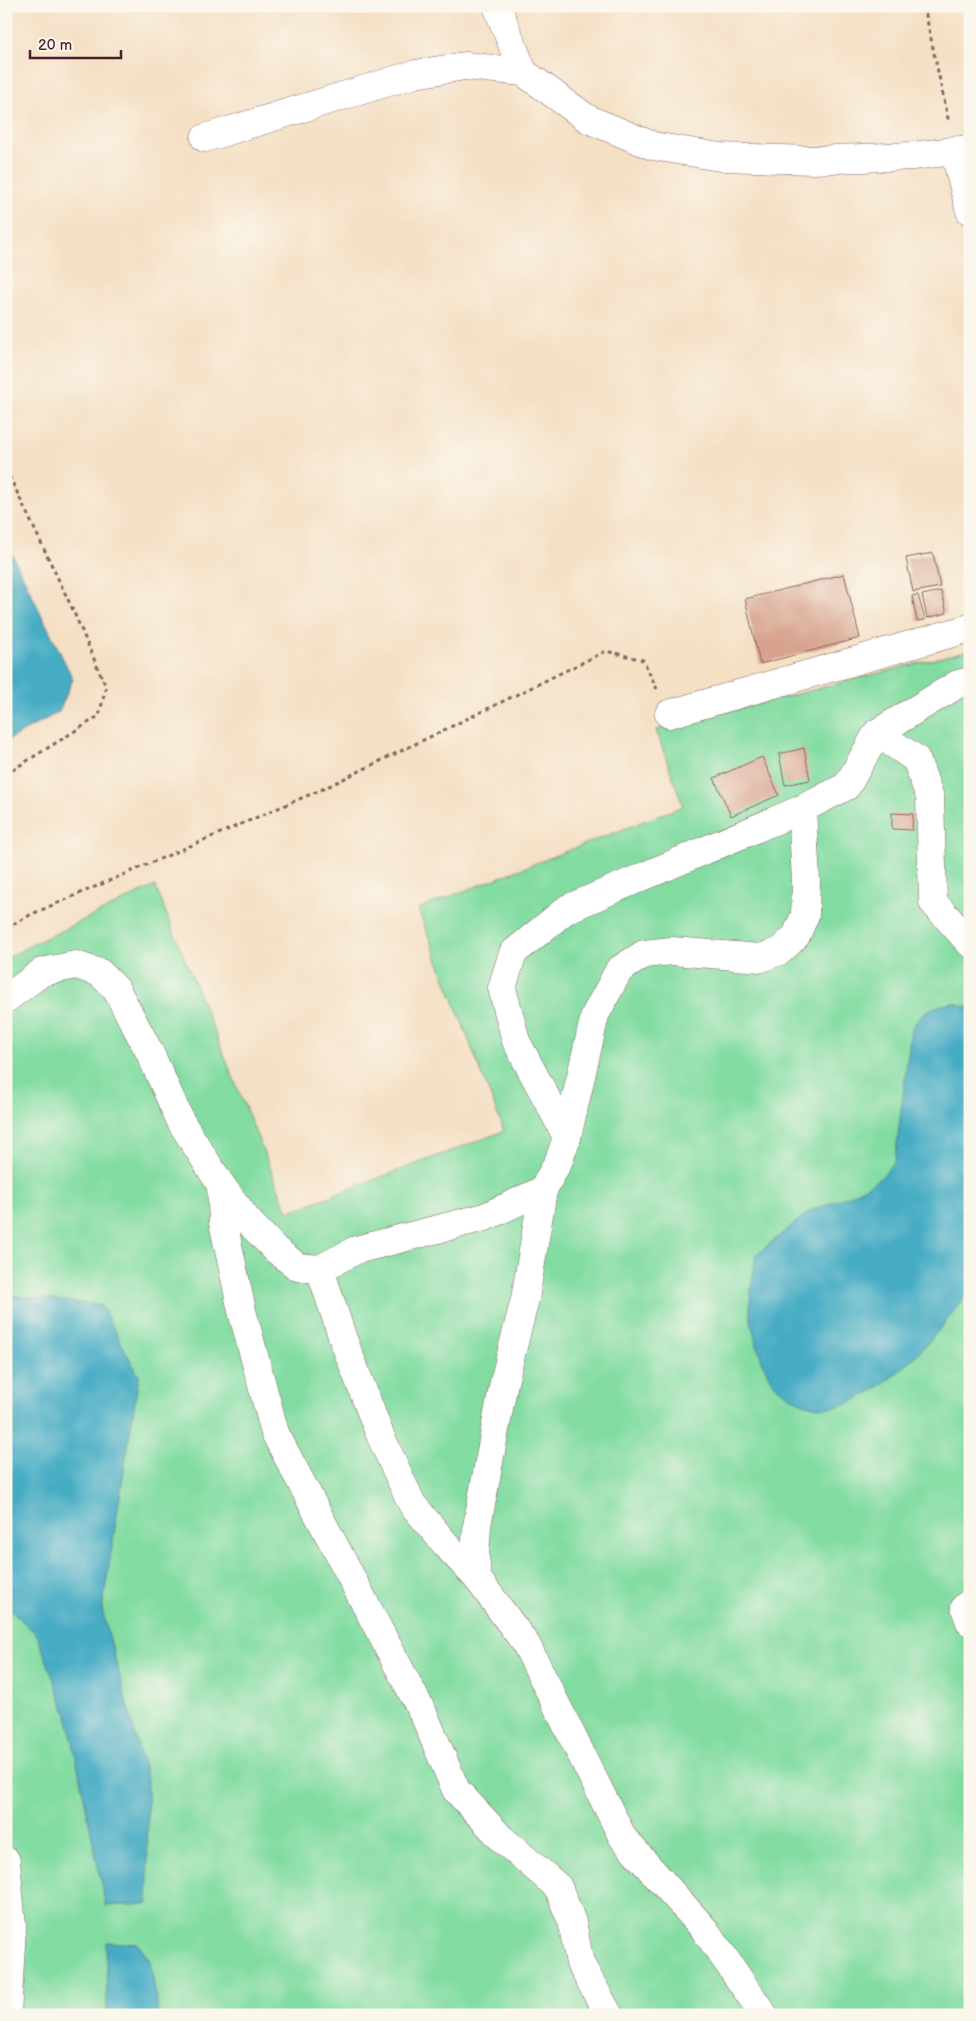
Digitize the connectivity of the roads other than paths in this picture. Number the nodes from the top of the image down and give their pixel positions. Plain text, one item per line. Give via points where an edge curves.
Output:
1 (497, 6) edge
2 (523, 72) junction
3 (205, 138) dead end
4 (962, 149) edge
5 (970, 211) edge
6 (970, 628) edge
7 (970, 682) edge
8 (669, 714) road end
9 (877, 733) junction
10 (802, 809) junction
11 (970, 943) edge
12 (6, 999) edge
13 (567, 1137) junction
14 (221, 1185) junction
15 (543, 1190) junction
16 (320, 1269) junction
17 (477, 1578) junction
18 (970, 1603) edge
19 (970, 1622) edge
20 (6, 1860) edge
21 (7, 2015) edge
22 (608, 2015) edge
23 (764, 2015) edge

1 - 2 street
2 - 3 street via 465,66 415,74
2 - 4 street via 588,119 653,146 720,158 813,160 912,156
4 - 5 street
6 - 8 street
7 - 9 street via 958,684
9 - 10 street via 847,786
9 - 11 street via 916,759 930,797 933,902
10 - 13 street via 805,914 796,936 780,951 761,958 672,951 644,954 619,970 595,1015
10 - 13 street via 567,910 513,953 502,988 516,1041
12 - 14 street via 42,972 76,965 100,973 116,989 181,1122
13 - 15 street
14 - 16 street via 248,1221 276,1250 298,1266
14 - 22 street via 223,1222 275,1433 424,1715 456,1790 502,1840 558,1886 572,1922 580,1963
15 - 16 street via 485,1217 356,1250
15 - 17 street via 525,1299 504,1382 477,1526
16 - 17 street via 342,1339 412,1504
17 - 23 street via 526,1644 624,1838 705,1930
18 - 19 street via 965,1607
20 - 21 street via 12,1927

